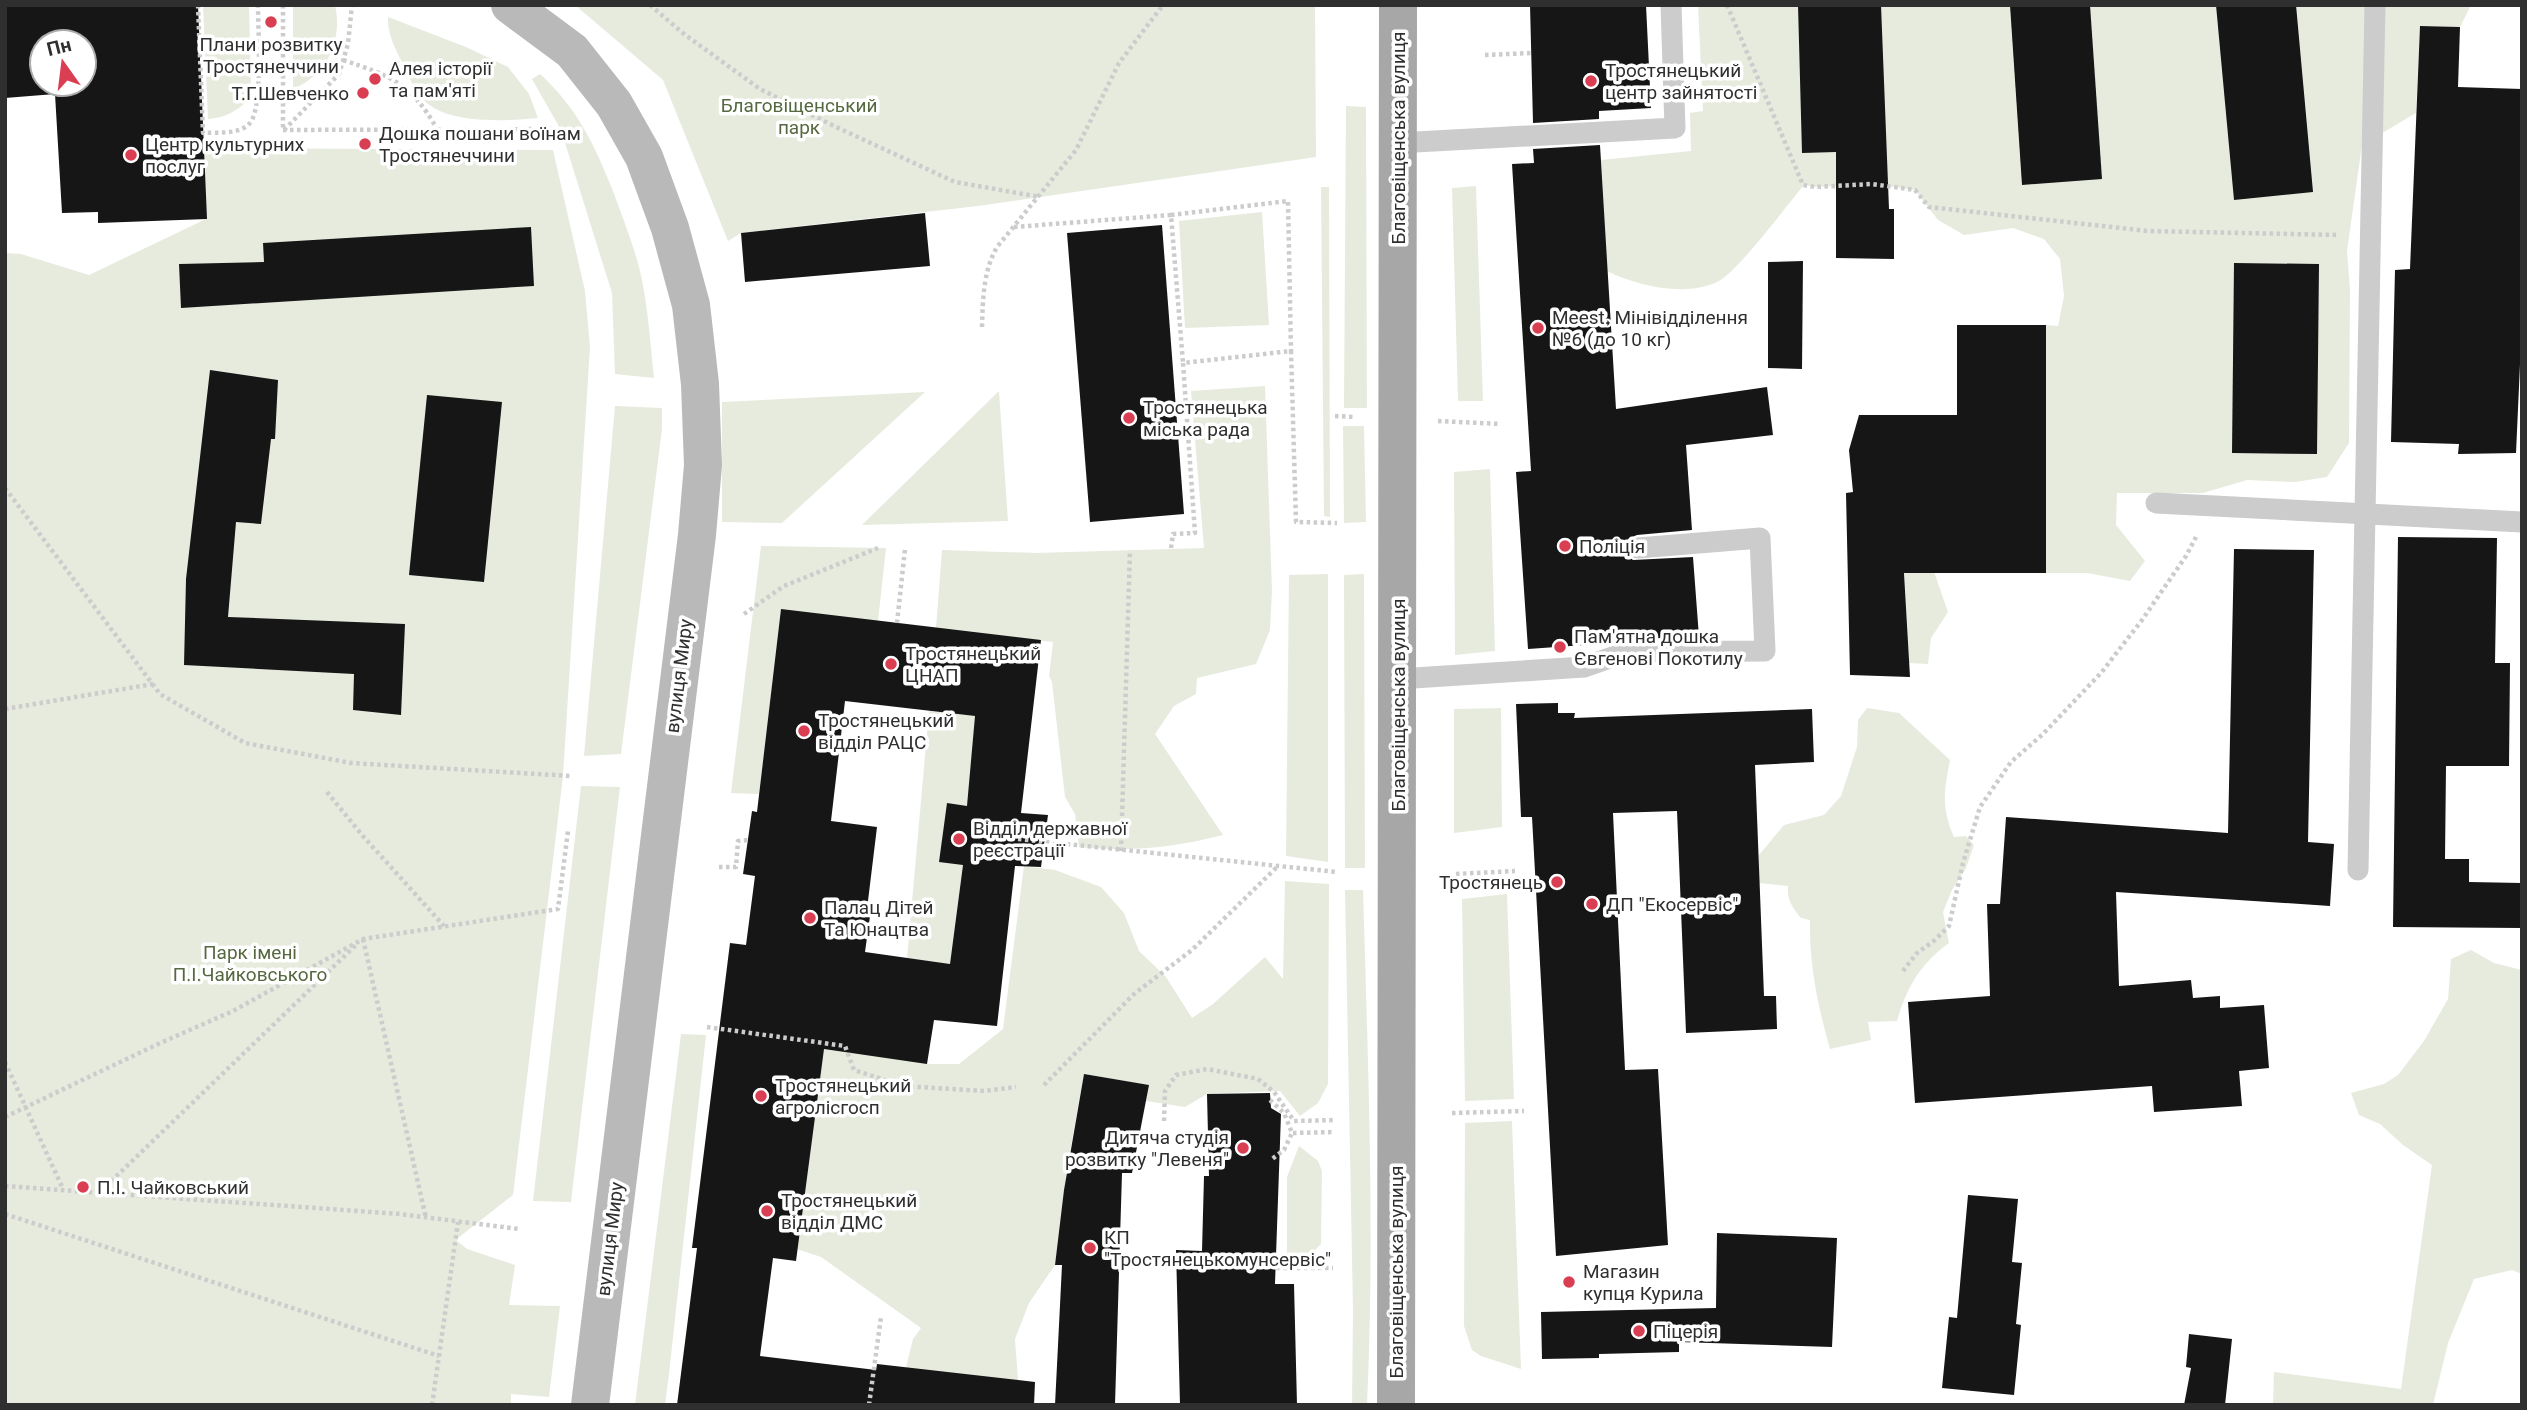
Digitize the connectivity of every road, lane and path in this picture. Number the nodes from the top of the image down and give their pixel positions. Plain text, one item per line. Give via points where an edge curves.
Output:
1 (198, 5) edge
2 (258, 5) edge
3 (283, 5) edge
4 (352, 5) edge
5 (510, 5) edge
6 (650, 5) edge
7 (1163, 5) edge
8 (1398, 5) edge
9 (1671, 5) edge
10 (1727, 5) edge
11 (2375, 5) edge
12 (1531, 52) dead end
13 (1485, 55) dead end
14 (343, 60) junction
15 (283, 130) junction
16 (437, 130) junction
17 (554, 130) dead end
18 (1397, 143) junction
19 (1040, 197) junction
20 (1171, 215) junction
21 (1014, 227) junction
22 (2370, 236) junction
23 (982, 327) dead end
24 (1291, 351) junction
25 (1183, 363) junction
26 (5, 488) edge
27 (2156, 502) dead end
28 (2213, 505) junction
29 (2364, 514) junction
30 (2522, 522) edge
31 (1337, 523) dead end
32 (878, 548) dead end
33 (1171, 548) dead end
34 (1638, 548) dead end
35 (905, 549) dead end
36 (1130, 550) dead end
37 (744, 614) dead end
38 (897, 623) dead end
39 (1398, 679) junction
40 (153, 684) junction
41 (5, 709) edge
42 (571, 776) dead end
43 (327, 792) dead end
44 (568, 831) dead end
45 (1018, 839) dead end
46 (748, 840) dead end
47 (1121, 851) junction
48 (719, 867) dead end
49 (1278, 867) junction
50 (2358, 870) dead end
51 (1515, 871) dead end
52 (1338, 872) dead end
53 (1456, 874) dead end
54 (445, 926) junction
55 (362, 939) junction
56 (1903, 971) dead end
57 (707, 1027) dead end
58 (5, 1062) edge
59 (1044, 1085) dead end
60 (1016, 1087) dead end
61 (1270, 1100) dead end
62 (1524, 1111) dead end
63 (1452, 1112) dead end
64 (5, 1117) edge
65 (1335, 1120) dead end
66 (1164, 1121) dead end
67 (1334, 1132) dead end
68 (1292, 1133) junction
69 (1272, 1159) dead end
70 (5, 1186) edge
71 (63, 1189) junction
72 (100, 1192) junction
73 (5, 1214) edge
74 (426, 1218) junction
75 (458, 1222) junction
76 (519, 1229) dead end
77 (1276, 1268) dead end
78 (1333, 1268) dead end
79 (881, 1317) dead end
80 (439, 1356) junction
81 (432, 1405) edge
82 (590, 1405) edge
83 (869, 1405) edge
84 (1396, 1405) edge

1 - 2 path via 203,133 239,131 251,123 257,107
3 - 15 path
4 - 14 path
5 - 82 street, вулиця Миру via 572,51 614,104 644,157 691,305 700,384 703,465 697,535
6 - 19 path via 760,89 834,126 955,182
7 - 19 path via 1119,63 1076,150
8 - 18 main road, Благовіщенська вулиця
9 - 18 lane via 1675,128
10 - 22 path via 1803,185 1872,184 1915,190 1929,207 2148,231
11 - 22 lane
12 - 13 path
14 - 15 path via 339,74
14 - 16 path via 388,75 427,111
15 - 16 path
16 - 17 path
18 - 39 main road, Благовіщенська вулиця
19 - 21 path
20 - 21 path
20 - 24 path via 1288,201
20 - 25 path
21 - 23 path via 988,264
22 - 29 lane
24 - 25 path
24 - 31 path via 1296,522
25 - 33 path via 1195,533 1172,534
26 - 40 path
27 - 28 lane
28 - 29 lane
28 - 56 path via 2186,556 2142,620 2101,673 2011,762 1980,807 1949,926
29 - 30 lane
29 - 50 lane
32 - 37 path via 784,586
34 - 39 lane via 1760,538 1765,651 1627,652 1584,667
35 - 38 path
36 - 47 path
39 - 84 main road, Благовіщенська вулиця
40 - 41 path
40 - 42 path via 160,694 245,743 351,763
43 - 54 path
44 - 54 path via 558,909
45 - 47 path
46 - 48 path via 738,841 736,867
47 - 49 path
49 - 52 path
49 - 59 path via 1192,950 1134,995
51 - 53 path
54 - 55 path
55 - 64 path via 233,1011
55 - 72 path
55 - 74 path
57 - 60 path via 845,1046 855,1070 903,1086 984,1091
58 - 71 path
61 - 68 path via 1284,1113
62 - 63 path
65 - 66 path via 1294,1121 1274,1092 1258,1080 1207,1069 1176,1075 1165,1091
67 - 68 path
68 - 69 path via 1284,1150
70 - 71 path
71 - 72 path
72 - 74 path
73 - 80 path
74 - 75 path
75 - 76 path
75 - 80 path
77 - 78 path
79 - 83 path
80 - 81 path

